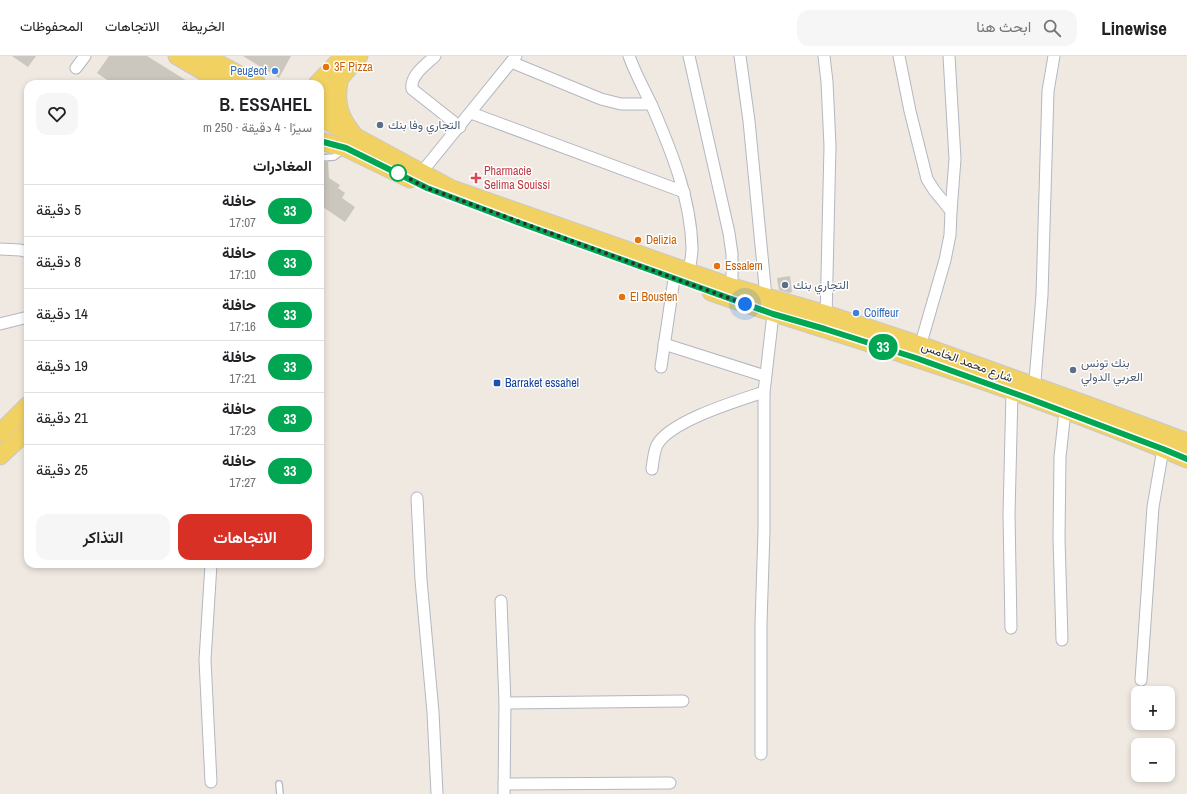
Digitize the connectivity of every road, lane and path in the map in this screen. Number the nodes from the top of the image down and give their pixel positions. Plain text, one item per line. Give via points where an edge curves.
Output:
1 (86, 56) edge
2 (177, 56) edge
3 (204, 56) edge
4 (344, 56) edge
5 (359, 56) edge
6 (435, 56) edge
7 (629, 56) edge
8 (689, 56) edge
9 (740, 56) edge
10 (824, 56) edge
11 (899, 56) edge
12 (949, 56) edge
13 (1054, 56) edge
14 (514, 59) edge
15 (76, 68) dead end
16 (340, 78) junction
17 (215, 80) edge
18 (249, 80) edge
19 (321, 80) edge
20 (651, 104) junction
21 (324, 113) edge
22 (471, 113) junction
23 (324, 122) edge
24 (460, 127) junction
25 (324, 141) edge
26 (351, 142) junction
27 (324, 158) edge
28 (421, 173) junction
29 (684, 192) junction
30 (952, 211) junction
31 (0, 249) edge
32 (24, 251) edge
33 (682, 276) junction
34 (732, 287) junction
35 (766, 297) junction
36 (773, 314) junction
37 (24, 318) edge
38 (825, 321) junction
39 (0, 324) edge
40 (664, 344) junction
41 (918, 352) junction
42 (661, 367) dead end
43 (766, 376) junction
44 (764, 392) junction
45 (1012, 392) junction
46 (1034, 393) junction
47 (24, 409) edge
48 (1065, 411) junction
49 (0, 433) edge
50 (24, 434) edge
51 (1187, 442) edge
52 (1163, 449) junction
53 (0, 456) edge
54 (1187, 459) edge
55 (652, 469) dead end
56 (417, 498) dead end
57 (211, 568) edge
58 (501, 602) dead end
59 (1011, 628) dead end
60 (1062, 640) dead end
61 (1141, 680) dead end
62 (683, 701) dead end
63 (505, 703) junction
64 (761, 754) dead end
65 (211, 782) dead end
66 (670, 783) dead end
67 (279, 784) dead end
68 (504, 789) edge
69 (280, 794) edge
70 (437, 794) edge

1 - 15 street
2 - 17 main road
3 - 18 main road
4 - 19 main road
5 - 16 main road
6 - 24 street via 411,83 412,89
7 - 20 street
8 - 34 street via 729,233
9 - 35 street
10 - 38 street via 830,146
11 - 30 street via 927,178
12 - 30 street via 955,159
13 - 46 street via 1048,91 1042,295
14 - 20 street via 601,99 621,104
14 - 22 street
16 - 21 main road
16 - 26 main road via 337,94 339,110
20 - 29 street
22 - 24 street
22 - 29 street
23 - 26 main road, شارع محمد الخامس
24 - 28 street
25 - 26 main road, شارع محمد الخامس
26 - 27 lane via 334,157
26 - 28 main road, شارع محمد الخامس
26 - 33 main road, شارع محمد الخامس via 427,188
28 - 33 main road, شارع محمد الخامس via 452,188
29 - 33 street via 691,228 692,250
30 - 41 street via 945,260
31 - 32 street
33 - 34 main road, شارع محمد الخامس
33 - 36 main road, شارع محمد الخامس
33 - 40 street
34 - 35 main road, شارع محمد الخامس
35 - 38 main road, شارع محمد الخامس
36 - 38 main road, شارع محمد الخامس
36 - 43 street
37 - 39 street
38 - 41 main road, شارع محمد الخامس
40 - 42 street
40 - 43 street
41 - 45 main road, شارع محمد الخامس
41 - 46 main road, شارع محمد الخامس
43 - 44 street
44 - 55 street via 692,419 670,431 657,446
44 - 64 street via 764,531 760,623
45 - 46 main road, شارع محمد الخامس
45 - 59 street via 1009,514
46 - 48 main road, شارع محمد الخامس
46 - 51 main road, شارع محمد الخامس
47 - 49 main road
48 - 52 main road, شارع محمد الخامس
48 - 60 street via 1060,457
50 - 53 main road
52 - 54 main road, شارع محمد الخامس
52 - 61 street via 1153,506
56 - 70 street via 421,587 433,712
57 - 65 street via 205,660
58 - 63 street
62 - 63 street
63 - 68 street
66 - 68 street
67 - 69 lane

